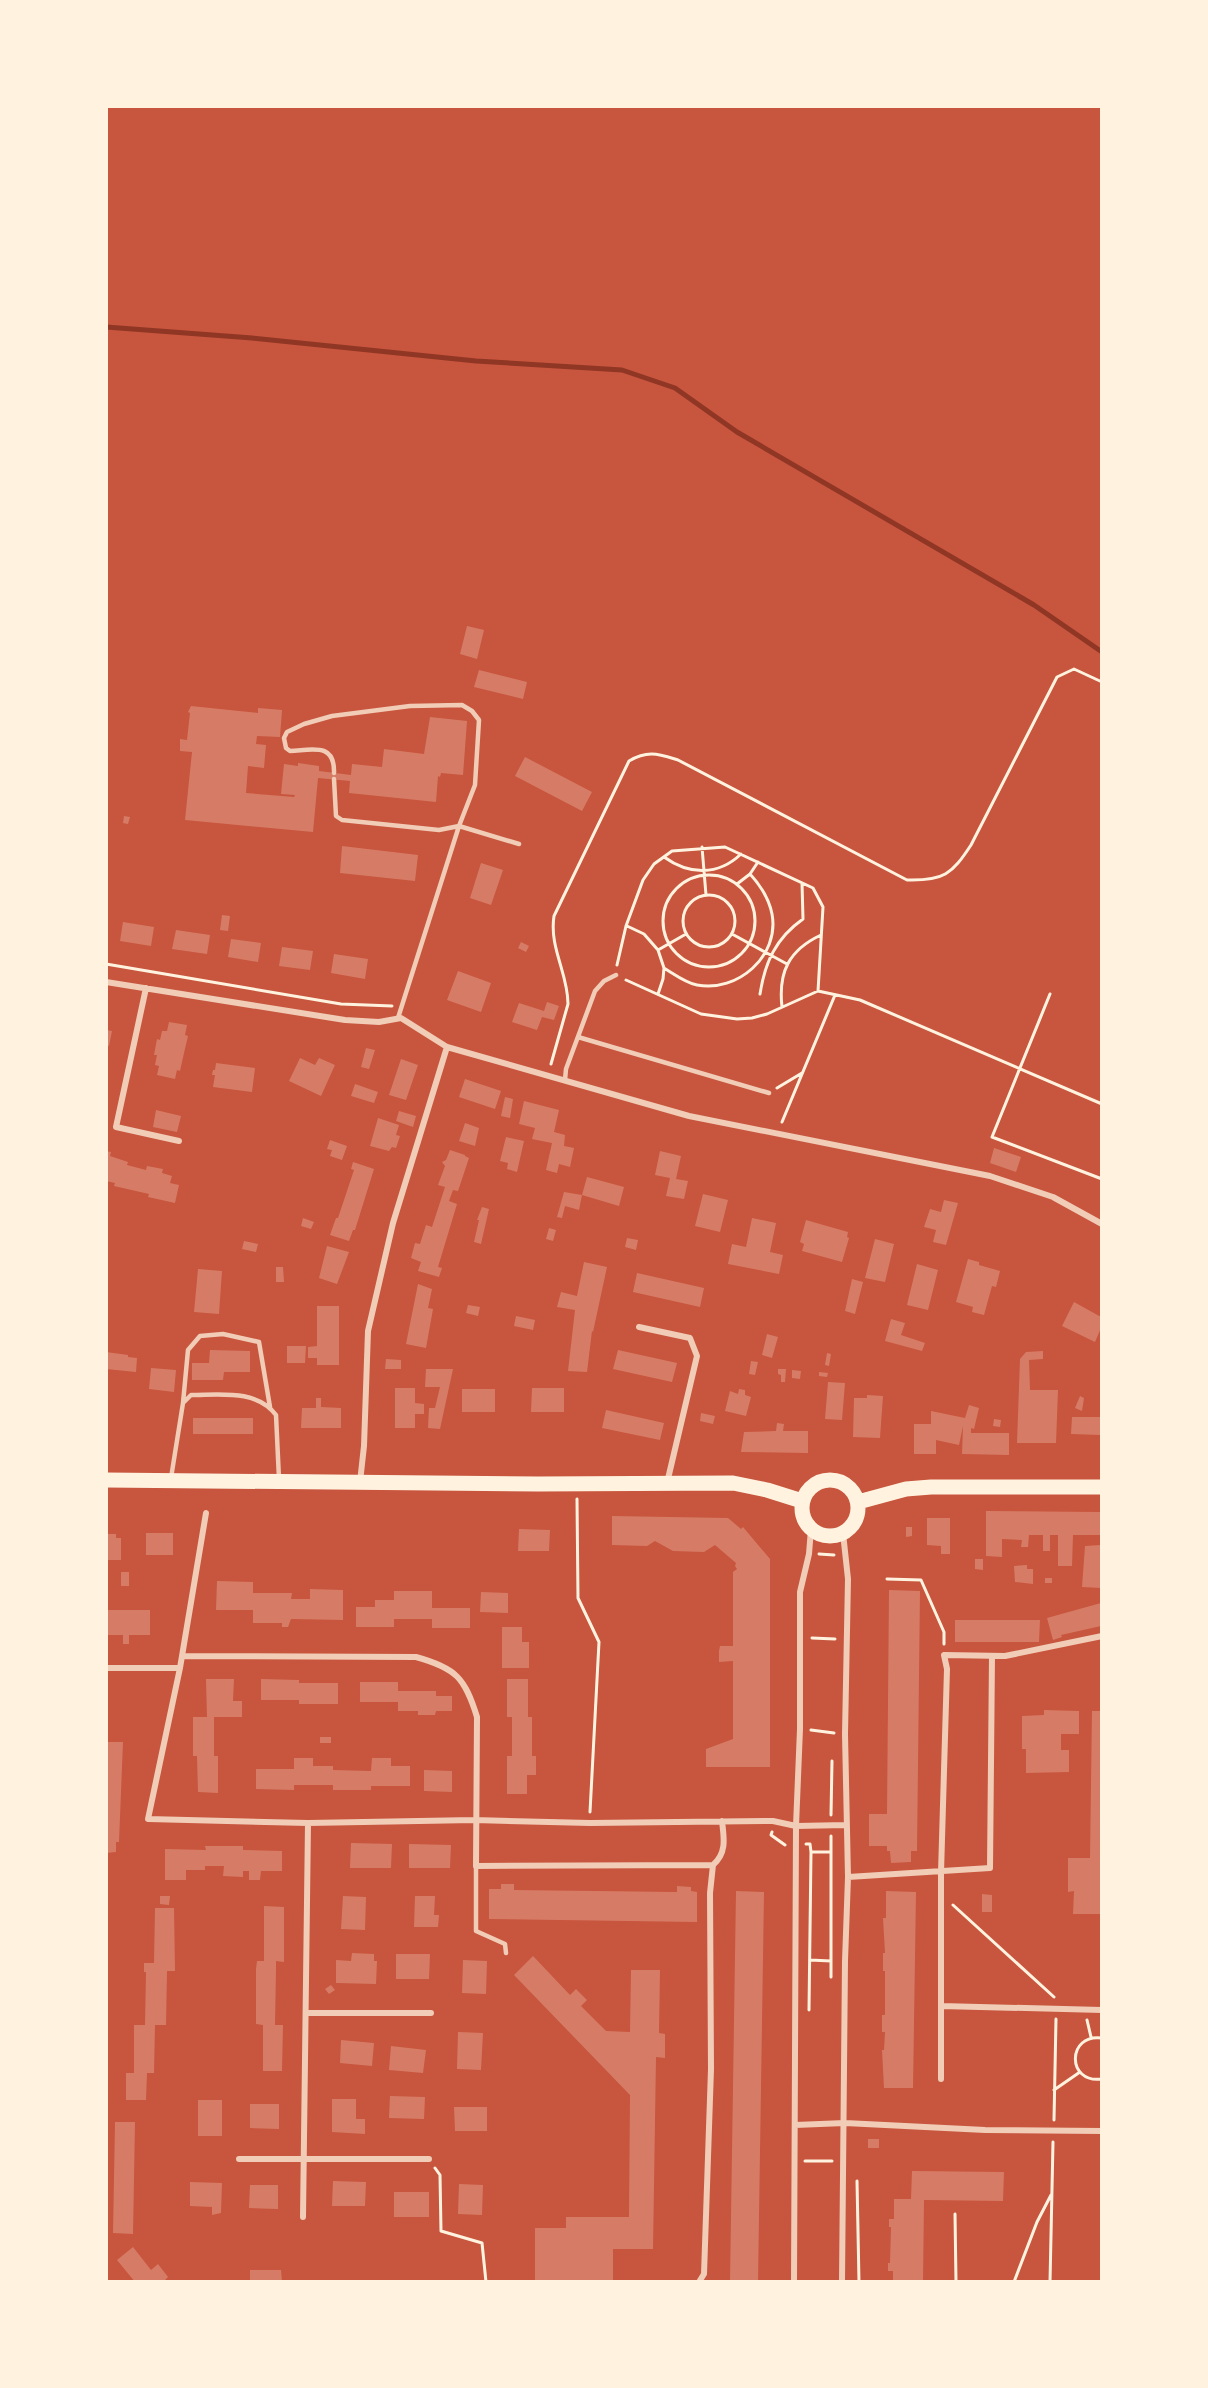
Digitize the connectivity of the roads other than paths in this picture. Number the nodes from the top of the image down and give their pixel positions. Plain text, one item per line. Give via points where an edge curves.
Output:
1 (334, 773) dead end
2 (334, 779) dead end
3 (459, 826) junction
4 (519, 844) dead end
5 (616, 975) road end
6 (106, 982) edge
7 (146, 988) junction
8 (398, 1018) junction
9 (578, 1037) junction
10 (447, 1047) junction
11 (565, 1080) junction
12 (769, 1093) road end
13 (179, 1141) dead end
14 (1101, 1224) edge
15 (639, 1327) dead end
16 (183, 1403) junction
17 (270, 1407) junction
18 (106, 1480) edge
19 (171, 1481) junction
20 (279, 1482) junction
21 (359, 1483) junction
22 (667, 1483) junction
23 (1101, 1487) edge
24 (802, 1501) junction
25 (858, 1502) junction
26 (206, 1513) dead end
27 (811, 1529) junction
28 (843, 1533) junction
29 (1101, 1636) edge
30 (182, 1656) junction
31 (992, 1656) junction
32 (106, 1668) edge
33 (180, 1668) junction
34 (474, 1820) junction
35 (722, 1821) junction
36 (308, 1823) junction
37 (846, 1825) junction
38 (796, 1826) junction
39 (713, 1865) junction
40 (476, 1866) junction
41 (940, 1873) junction
42 (848, 1877) junction
43 (506, 1953) dead end
44 (941, 2006) junction
45 (1101, 2010) edge
46 (306, 2013) junction
47 (431, 2013) dead end
48 (941, 2079) dead end
49 (845, 2123) junction
50 (795, 2125) junction
51 (1101, 2131) edge
52 (239, 2159) dead end
53 (429, 2159) road end
54 (304, 2160) junction
55 (303, 2217) dead end
56 (699, 2282) edge
57 (794, 2282) edge
58 (842, 2282) edge

1 - 3 lane via 331,755 324,750 286,748 287,732 332,716 410,706 462,705 478,720 475,785
2 - 3 lane via 336,816 342,820 440,830
3 - 4 lane
3 - 8 lane
5 - 9 lane via 595,991
6 - 7 street
7 - 8 street via 345,1020 379,1022
7 - 13 street via 116,1127
8 - 10 street
9 - 11 lane
9 - 12 lane
10 - 11 street
10 - 21 street via 393,1223 368,1331
11 - 14 street via 689,1116 990,1176 1053,1197
15 - 22 street via 690,1338 697,1356
16 - 17 lane via 191,1395 243,1395
16 - 17 lane via 188,1350 200,1336 223,1334 259,1342
16 - 19 lane
17 - 20 lane via 276,1415
18 - 19 main road
19 - 20 main road
20 - 21 main road
21 - 22 main road
22 - 24 main road via 733,1483
23 - 25 main road via 931,1487
24 - 25 main road via 811,1486 835,1479 850,1487
24 - 27 main road via 803,1516
25 - 28 main road via 858,1514
26 - 30 street
27 - 28 main road via 823,1535
27 - 38 street via 800,1592
28 - 37 street via 848,1579
29 - 31 street
30 - 33 street
30 - 34 street via 416,1657 440,1664 459,1676 477,1717
31 - 41 street via 990,1869
31 - 41 street via 944,1654 947,1669
32 - 33 street
33 - 36 street via 148,1819
34 - 35 street
34 - 36 street
34 - 40 street
35 - 38 street via 773,1821
35 - 39 street via 725,1843 721,1858
36 - 46 street
37 - 38 street
37 - 42 street
38 - 50 street
39 - 40 street
39 - 56 street via 711,2080 704,2274
40 - 43 lane via 476,1931 505,1944
41 - 42 street
41 - 44 street
42 - 49 street
44 - 45 street
44 - 48 street
46 - 47 street
46 - 54 street
49 - 50 street
49 - 51 street
49 - 58 street
50 - 57 street
52 - 54 street
53 - 54 street
54 - 55 street

